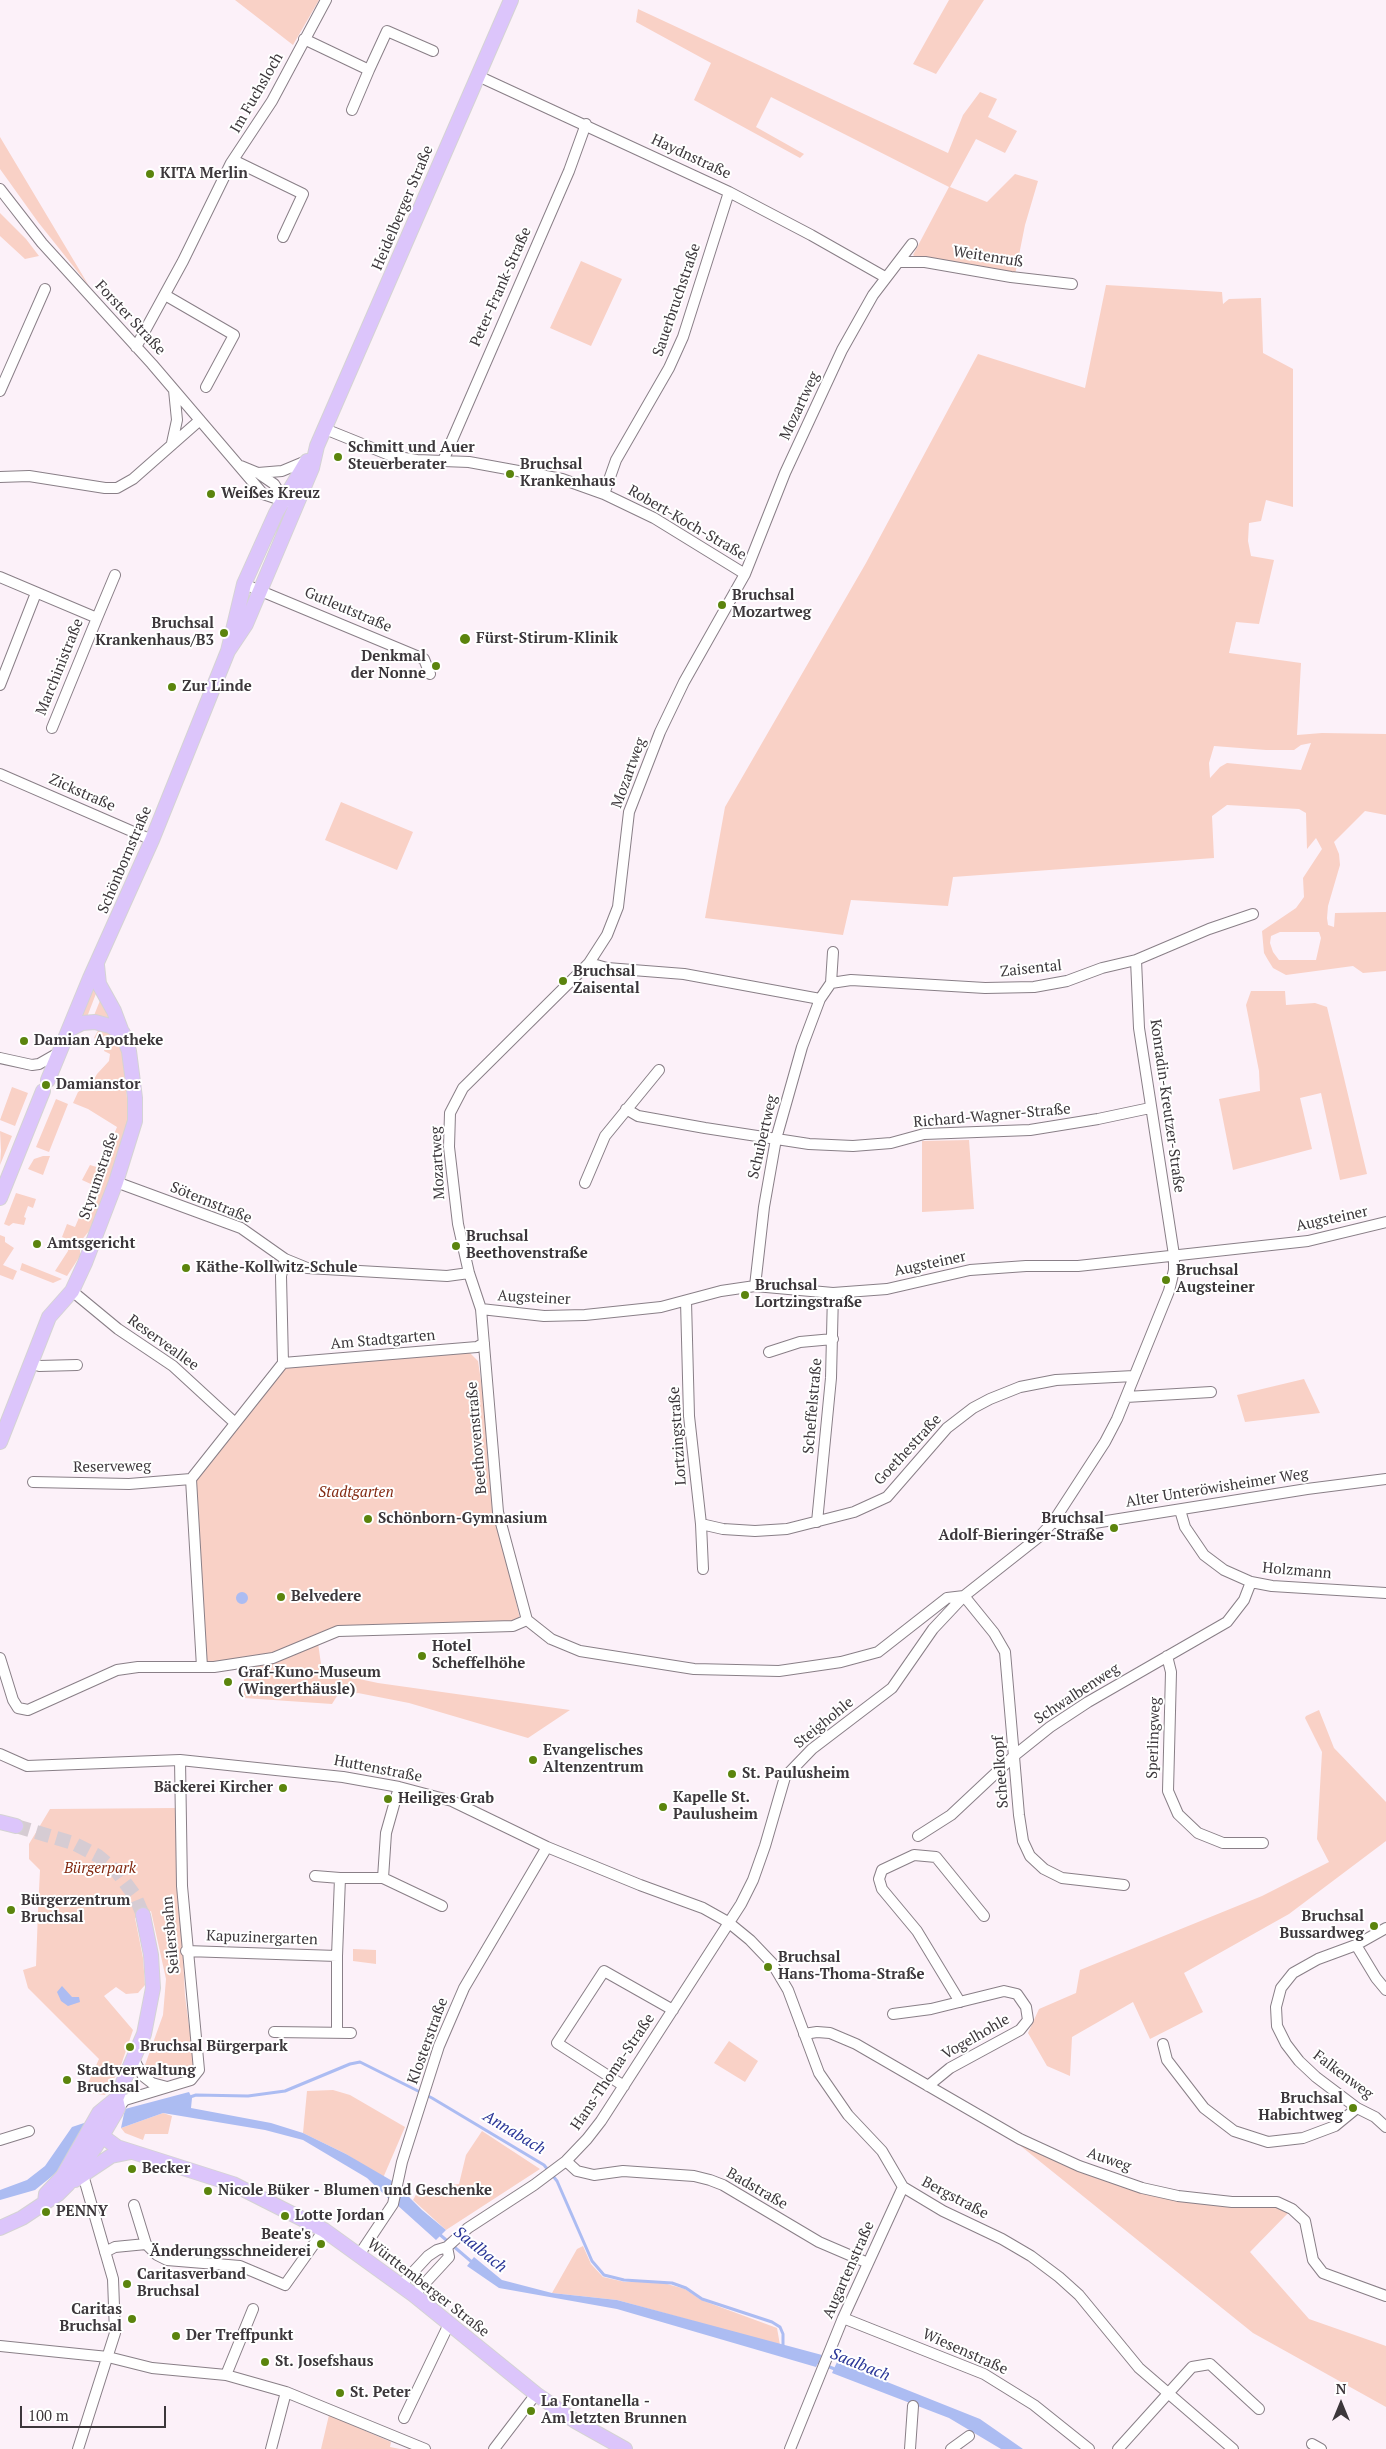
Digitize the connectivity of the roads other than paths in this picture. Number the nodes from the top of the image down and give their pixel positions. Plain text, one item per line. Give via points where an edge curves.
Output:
1 (326, 0) edge
2 (511, 0) edge
3 (304, 39) junction
4 (433, 51) dead end
5 (369, 70) junction
6 (478, 76) junction
7 (352, 110) dead end
8 (586, 124) junction
9 (233, 160) junction
10 (0, 189) edge
11 (729, 192) junction
12 (283, 238) dead end
13 (912, 244) dead end
14 (898, 262) junction
15 (885, 277) junction
16 (1072, 284) dead end
17 (45, 289) dead end
18 (165, 295) junction
19 (136, 347) junction
20 (206, 388) dead end
21 (174, 390) junction
22 (0, 391) edge
23 (200, 420) junction
24 (325, 429) junction
25 (172, 444) junction
26 (317, 446) junction
27 (307, 460) junction
28 (443, 460) junction
29 (240, 466) junction
30 (258, 473) junction
31 (0, 477) edge
32 (604, 494) junction
33 (290, 503) junction
34 (744, 574) junction
35 (115, 575) dead end
36 (0, 577) edge
37 (244, 584) junction
38 (258, 590) junction
39 (36, 593) junction
40 (97, 618) junction
41 (228, 651) junction
42 (430, 674) dead end
43 (0, 686) edge
44 (52, 728) dead end
45 (0, 774) edge
46 (152, 840) junction
47 (1253, 914) dead end
48 (833, 952) dead end
49 (1136, 960) junction
50 (590, 963) junction
51 (97, 965) junction
52 (831, 983) junction
53 (820, 999) junction
54 (70, 1029) junction
55 (123, 1033) junction
56 (61, 1052) junction
57 (0, 1058) edge
58 (659, 1070) dead end
59 (1150, 1108) junction
60 (626, 1109) junction
61 (776, 1139) junction
62 (116, 1182) junction
63 (585, 1183) dead end
64 (0, 1198) edge
65 (1386, 1222) edge
66 (1174, 1255) junction
67 (285, 1259) junction
68 (469, 1273) junction
69 (755, 1286) junction
70 (72, 1291) junction
71 (833, 1293) junction
72 (686, 1301) junction
73 (481, 1309) junction
74 (834, 1339) junction
75 (484, 1343) junction
76 (769, 1352) dead end
77 (32, 1363) junction
78 (283, 1363) junction
79 (77, 1364) dead end
80 (1134, 1376) junction
81 (1211, 1392) dead end
82 (1126, 1397) junction
83 (235, 1423) junction
84 (0, 1442) edge
85 (191, 1479) junction
86 (1386, 1479) edge
87 (33, 1482) dead end
88 (1180, 1510) junction
89 (817, 1522) junction
90 (1053, 1522) junction
91 (701, 1524) junction
92 (703, 1569) dead end
93 (1252, 1582) junction
94 (1386, 1593) edge
95 (964, 1596) junction
96 (527, 1620) junction
97 (1167, 1656) junction
98 (0, 1658) edge
99 (202, 1667) junction
100 (0, 1754) edge
101 (1015, 1755) junction
102 (180, 1760) junction
103 (399, 1788) junction
104 (0, 1822) edge
105 (16, 1826) tunnel mouth
106 (918, 1836) dead end
107 (1263, 1844) dead end
108 (547, 1847) junction
109 (315, 1876) dead end
110 (340, 1878) junction
111 (383, 1878) junction
112 (1124, 1884) dead end
113 (442, 1906) dead end
114 (143, 1915) tunnel mouth
115 (984, 1916) dead end
116 (728, 1922) junction
117 (1386, 1928) edge
118 (1356, 1945) junction
119 (186, 1951) junction
120 (338, 1956) junction
121 (1386, 1990) edge
122 (960, 2002) junction
123 (673, 2010) junction
124 (893, 2014) dead end
125 (274, 2032) dead end
126 (337, 2033) junction
127 (351, 2033) dead end
128 (804, 2034) junction
129 (1163, 2044) dead end
130 (134, 2060) junction
131 (624, 2086) junction
132 (928, 2086) junction
133 (168, 2088) junction
134 (116, 2106) junction
135 (1357, 2108) junction
136 (1386, 2127) edge
137 (30, 2131) dead end
138 (96, 2131) junction
139 (0, 2140) edge
140 (133, 2152) junction
141 (566, 2161) junction
142 (83, 2175) junction
143 (68, 2184) junction
144 (903, 2187) junction
145 (45, 2202) junction
146 (134, 2205) dead end
147 (0, 2228) edge
148 (324, 2230) junction
149 (146, 2244) junction
150 (447, 2247) junction
151 (105, 2252) junction
152 (360, 2256) junction
153 (868, 2264) junction
154 (401, 2285) junction
155 (414, 2295) junction
156 (1386, 2296) edge
157 (253, 2309) dead end
158 (843, 2318) junction
159 (449, 2324) junction
160 (0, 2346) edge
161 (108, 2357) junction
162 (226, 2375) junction
163 (286, 2392) junction
164 (536, 2394) junction
165 (1168, 2395) junction
166 (913, 2406) dead end
167 (1259, 2409) dead end
168 (404, 2418) dead end
169 (969, 2436) dead end
170 (78, 2449) edge
171 (271, 2449) edge
172 (425, 2449) edge
173 (494, 2449) edge
174 (625, 2449) edge
175 (790, 2449) edge
176 (910, 2449) edge
177 (951, 2449) edge
178 (1089, 2449) edge
179 (1118, 2449) edge
180 (1233, 2449) edge

1 - 3 street, Im Fuchsloch
2 - 6 main road, Heidelberger Straße
3 - 5 street
3 - 9 street, Im Fuchsloch via 272,101
4 - 5 street via 387,32
5 - 7 street
6 - 8 street, Haydnstraße
6 - 24 main road, Heidelberger Straße
8 - 11 street, Haydnstraße
8 - 28 street, Peter-Frank-Straße via 569,171
9 - 12 street via 303,194
9 - 18 street, Im Fuchsloch
10 - 19 street, Forster Straße via 54,258
11 - 15 street, Haydnstraße
11 - 32 street, Sauerbruchstraße via 683,337 669,368 616,460
13 - 14 street, Mozartweg
14 - 15 street, Mozartweg
14 - 16 street, Weitenruß via 925,262
15 - 34 street, Mozartweg via 838,358
17 - 22 street
18 - 19 street, Im Fuchsloch
18 - 20 street via 234,335
19 - 21 street, Forster Straße
21 - 23 street, Forster Straße
21 - 25 street via 177,420
23 - 25 street
23 - 29 street, Forster Straße
24 - 26 main road, Heidelberger Straße
24 - 28 street, Robert-Koch-Straße via 392,456
25 - 31 street via 133,479 117,488 29,476
26 - 27 main road
26 - 33 main road via 312,468
27 - 30 street via 282,471
27 - 33 main road
28 - 32 street, Robert-Koch-Straße via 542,474
29 - 30 street, Forster Straße
29 - 33 street, Forster Straße via 263,494
30 - 33 street, Forster Straße via 274,484
32 - 34 street, Robert-Koch-Straße via 654,518
33 - 37 main road, Schönbornstraße via 264,538
33 - 38 main road, Schönbornstraße
34 - 50 street, Mozartweg via 684,682 653,749 629,812 618,907 607,935
35 - 40 street, Marchinistraße
36 - 39 street, Marchinistraße
37 - 38 street, Gutleutstraße
37 - 41 main road, Schönbornstraße
38 - 41 main road, Schönbornstraße via 246,624
38 - 42 street, Gutleutstraße via 424,659
39 - 40 street, Marchinistraße
39 - 43 street
40 - 44 street, Marchinistraße
41 - 46 main road, Schönbornstraße
45 - 46 street, Zickstraße
46 - 51 main road, Schönbornstraße
47 - 49 street, Zaisental
48 - 52 street
49 - 52 street, Zaisental via 1067,981 1034,987 985,988 851,980
49 - 59 street, Konradin-Kreutzer-Straße
50 - 53 street via 607,968 684,974
50 - 68 street, Mozartweg via 462,1088 450,1113 452,1179
51 - 54 main road, Schönbornstraße
51 - 55 main road, Styrumstraße via 99,984
52 - 53 street
53 - 61 street, Schubertweg via 802,1047
54 - 55 main road via 82,1023 95,1022
54 - 56 main road, Schönbornstraße
55 - 62 main road, Styrumstraße via 133,1076 135,1121
56 - 57 street via 39,1064
56 - 64 main road, Schönbornstraße
58 - 60 street
59 - 61 street, Richard-Wagner-Straße via 1030,1130 924,1134 891,1143 853,1146
59 - 66 street, Konradin-Kreutzer-Straße
60 - 61 street, Richard-Wagner-Straße via 638,1116
60 - 63 street via 605,1136
61 - 69 street, Schubertweg
62 - 67 street, Söternstraße via 241,1228
62 - 70 main road, Styrumstraße via 86,1263
65 - 66 street, Augsteiner via 1323,1239
66 - 71 street, Augsteiner via 1078,1266 970,1270 887,1289
66 - 80 street, Konradin-Kreutzer-Straße via 1170,1291
67 - 68 street, Söternstraße via 307,1268 331,1270 447,1276
67 - 78 street via 282,1276
68 - 73 street, Mozartweg
69 - 71 street, Augsteiner
69 - 72 street, Augsteiner
70 - 77 main road, Styrumstraße via 50,1317
70 - 83 street, Reserveallee via 118,1329 173,1366
71 - 74 street, Scheffelstraße
72 - 73 street, Augsteiner via 642,1310 585,1315 544,1316
72 - 91 street, Lortzingstraße via 689,1416
73 - 75 street, Beethovenstraße
74 - 76 street via 800,1342
74 - 89 street, Scheffelstraße
75 - 78 street, Am Stadtgarten via 477,1347
75 - 96 street, Beethovenstraße via 498,1512
77 - 79 street via 39,1366
77 - 84 main road, Styrumstraße
78 - 83 street
80 - 82 street, Konradin-Kreutzer-Straße
80 - 89 street, Goethestraße via 1056,1380 1005,1392 960,1417 887,1497 872,1506
81 - 82 street
82 - 90 street, Konradin-Kreutzer-Straße via 1105,1442
83 - 85 street
85 - 87 street, Reserveweg via 129,1484
85 - 99 street
86 - 88 street, Alter Unteröwisheimer Weg
88 - 90 street, Alter Unteröwisheimer Weg via 1072,1526
88 - 93 street, Holzmann via 1185,1527 1204,1555 1224,1570
89 - 91 street, Goethestraße via 787,1529 755,1531
90 - 95 street, Konradin-Kreutzer-Straße
91 - 92 street, Lortzingstraße
93 - 94 street, Holzmann
93 - 97 street, Schwalbenweg via 1244,1600 1227,1622
95 - 96 street via 947,1598 878,1652 841,1662 779,1671 694,1669 580,1651 551,1639
95 - 101 street, Scheelkopf via 1005,1652
95 - 116 street, Steighohle via 933,1629 892,1688 812,1749 785,1776 753,1880
96 - 99 street via 513,1626 338,1631 273,1658
97 - 101 street, Schwalbenweg via 1088,1702
97 - 107 street, Sperlingweg via 1171,1672 1168,1791 1178,1814 1198,1833 1223,1843
98 - 99 street via 13,1700 18,1708 28,1710 117,1670
100 - 102 street, Huttenstraße via 27,1766
101 - 106 street, Schwalbenweg via 951,1815
101 - 112 street, Scheelkopf via 1019,1815 1030,1856 1044,1869 1062,1878
102 - 103 street, Huttenstraße via 343,1776
102 - 119 street, Seilersbahn
103 - 108 street, Huttenstraße via 452,1801
103 - 111 street via 386,1833
104 - 105 main road
108 - 116 street, Huttenstraße via 703,1908
108 - 152 street, Klosterstraße via 464,1988 439,2046 402,2162 393,2204
109 - 110 street
110 - 111 street
110 - 120 street, Kapuzinergarten
111 - 113 street
114 - 130 main road via 153,1988 144,2034
115 - 122 street via 936,1857 922,1854 907,1856 882,1870 879,1879 882,1889 917,1931
116 - 123 street, Hans-Thoma-Straße
116 - 128 street, Bergstraße via 772,1963 788,1990
117 - 118 street, Falkenweg
118 - 121 street
118 - 135 street, Falkenweg via 1318,1959 1293,1973 1281,1988 1276,2008 1277,2026 1299,2061 1316,2078
119 - 120 street, Kapuzinergarten
119 - 133 street, Seilersbahn via 198,2070 191,2080
120 - 126 street, Kapuzinergarten
122 - 124 street
122 - 132 street, Vogelhohle via 1011,1991 1026,2007 1028,2020 1020,2030 950,2068
123 - 131 street, Hans-Thoma-Straße
123 - 131 street via 604,1971 557,2043
125 - 126 street
126 - 127 street
128 - 132 street, Auweg via 817,2032 856,2044
128 - 144 street, Bergstraße via 819,2073 848,2115 882,2151
129 - 135 street via 1167,2060 1204,2108 1234,2131 1268,2142 1303,2138 1336,2126
130 - 133 street via 143,2076
130 - 134 main road
131 - 141 street, Hans-Thoma-Straße via 601,2121
132 - 156 street, Auweg via 1028,2143 1079,2166 1142,2188 1232,2202 1277,2202 1292,2209 1305,2221 1313,2260 1322,2273
133 - 134 street, Seilersbahn via 125,2100
134 - 138 main road
135 - 136 street, Falkenweg
137 - 139 street
138 - 140 main road, Württemberger Straße via 117,2146
138 - 143 main road
138 - 145 main road via 46,2194
140 - 142 main road via 111,2156
140 - 148 main road, Württemberger Straße via 233,2184
141 - 150 street, Hans-Thoma-Straße
141 - 153 street, Badstraße via 577,2171 594,2174 623,2171 710,2180 819,2242
142 - 143 main road
142 - 151 street
143 - 145 main road
144 - 153 street, Augartenstraße
144 - 165 street, Bergstraße via 1031,2256 1079,2295 1139,2368
145 - 147 main road
146 - 149 street
148 - 149 street via 285,2285 240,2266 167,2260
148 - 152 main road, Württemberger Straße
149 - 151 street via 115,2247
150 - 154 street, Hans-Thoma-Straße via 428,2256
150 - 155 street, Hans-Thoma-Straße via 449,2257
151 - 161 street via 113,2279 115,2334
152 - 154 main road, Württemberger Straße
153 - 158 street, Augartenstraße
154 - 155 main road, Württemberger Straße
155 - 159 main road, Württemberger Straße
157 - 162 street
158 - 175 street, Augartenstraße
158 - 178 street, Wiesenstraße via 984,2374 1034,2405
159 - 164 main road, Württemberger Straße
159 - 168 street
160 - 161 street
161 - 162 street via 152,2368
161 - 170 street
162 - 163 street
163 - 171 street
163 - 172 street
164 - 173 street
164 - 174 main road, Württemberger Straße
165 - 167 street via 1192,2367 1210,2364
165 - 179 street
165 - 180 street, Bergstraße
166 - 176 street
169 - 177 street

